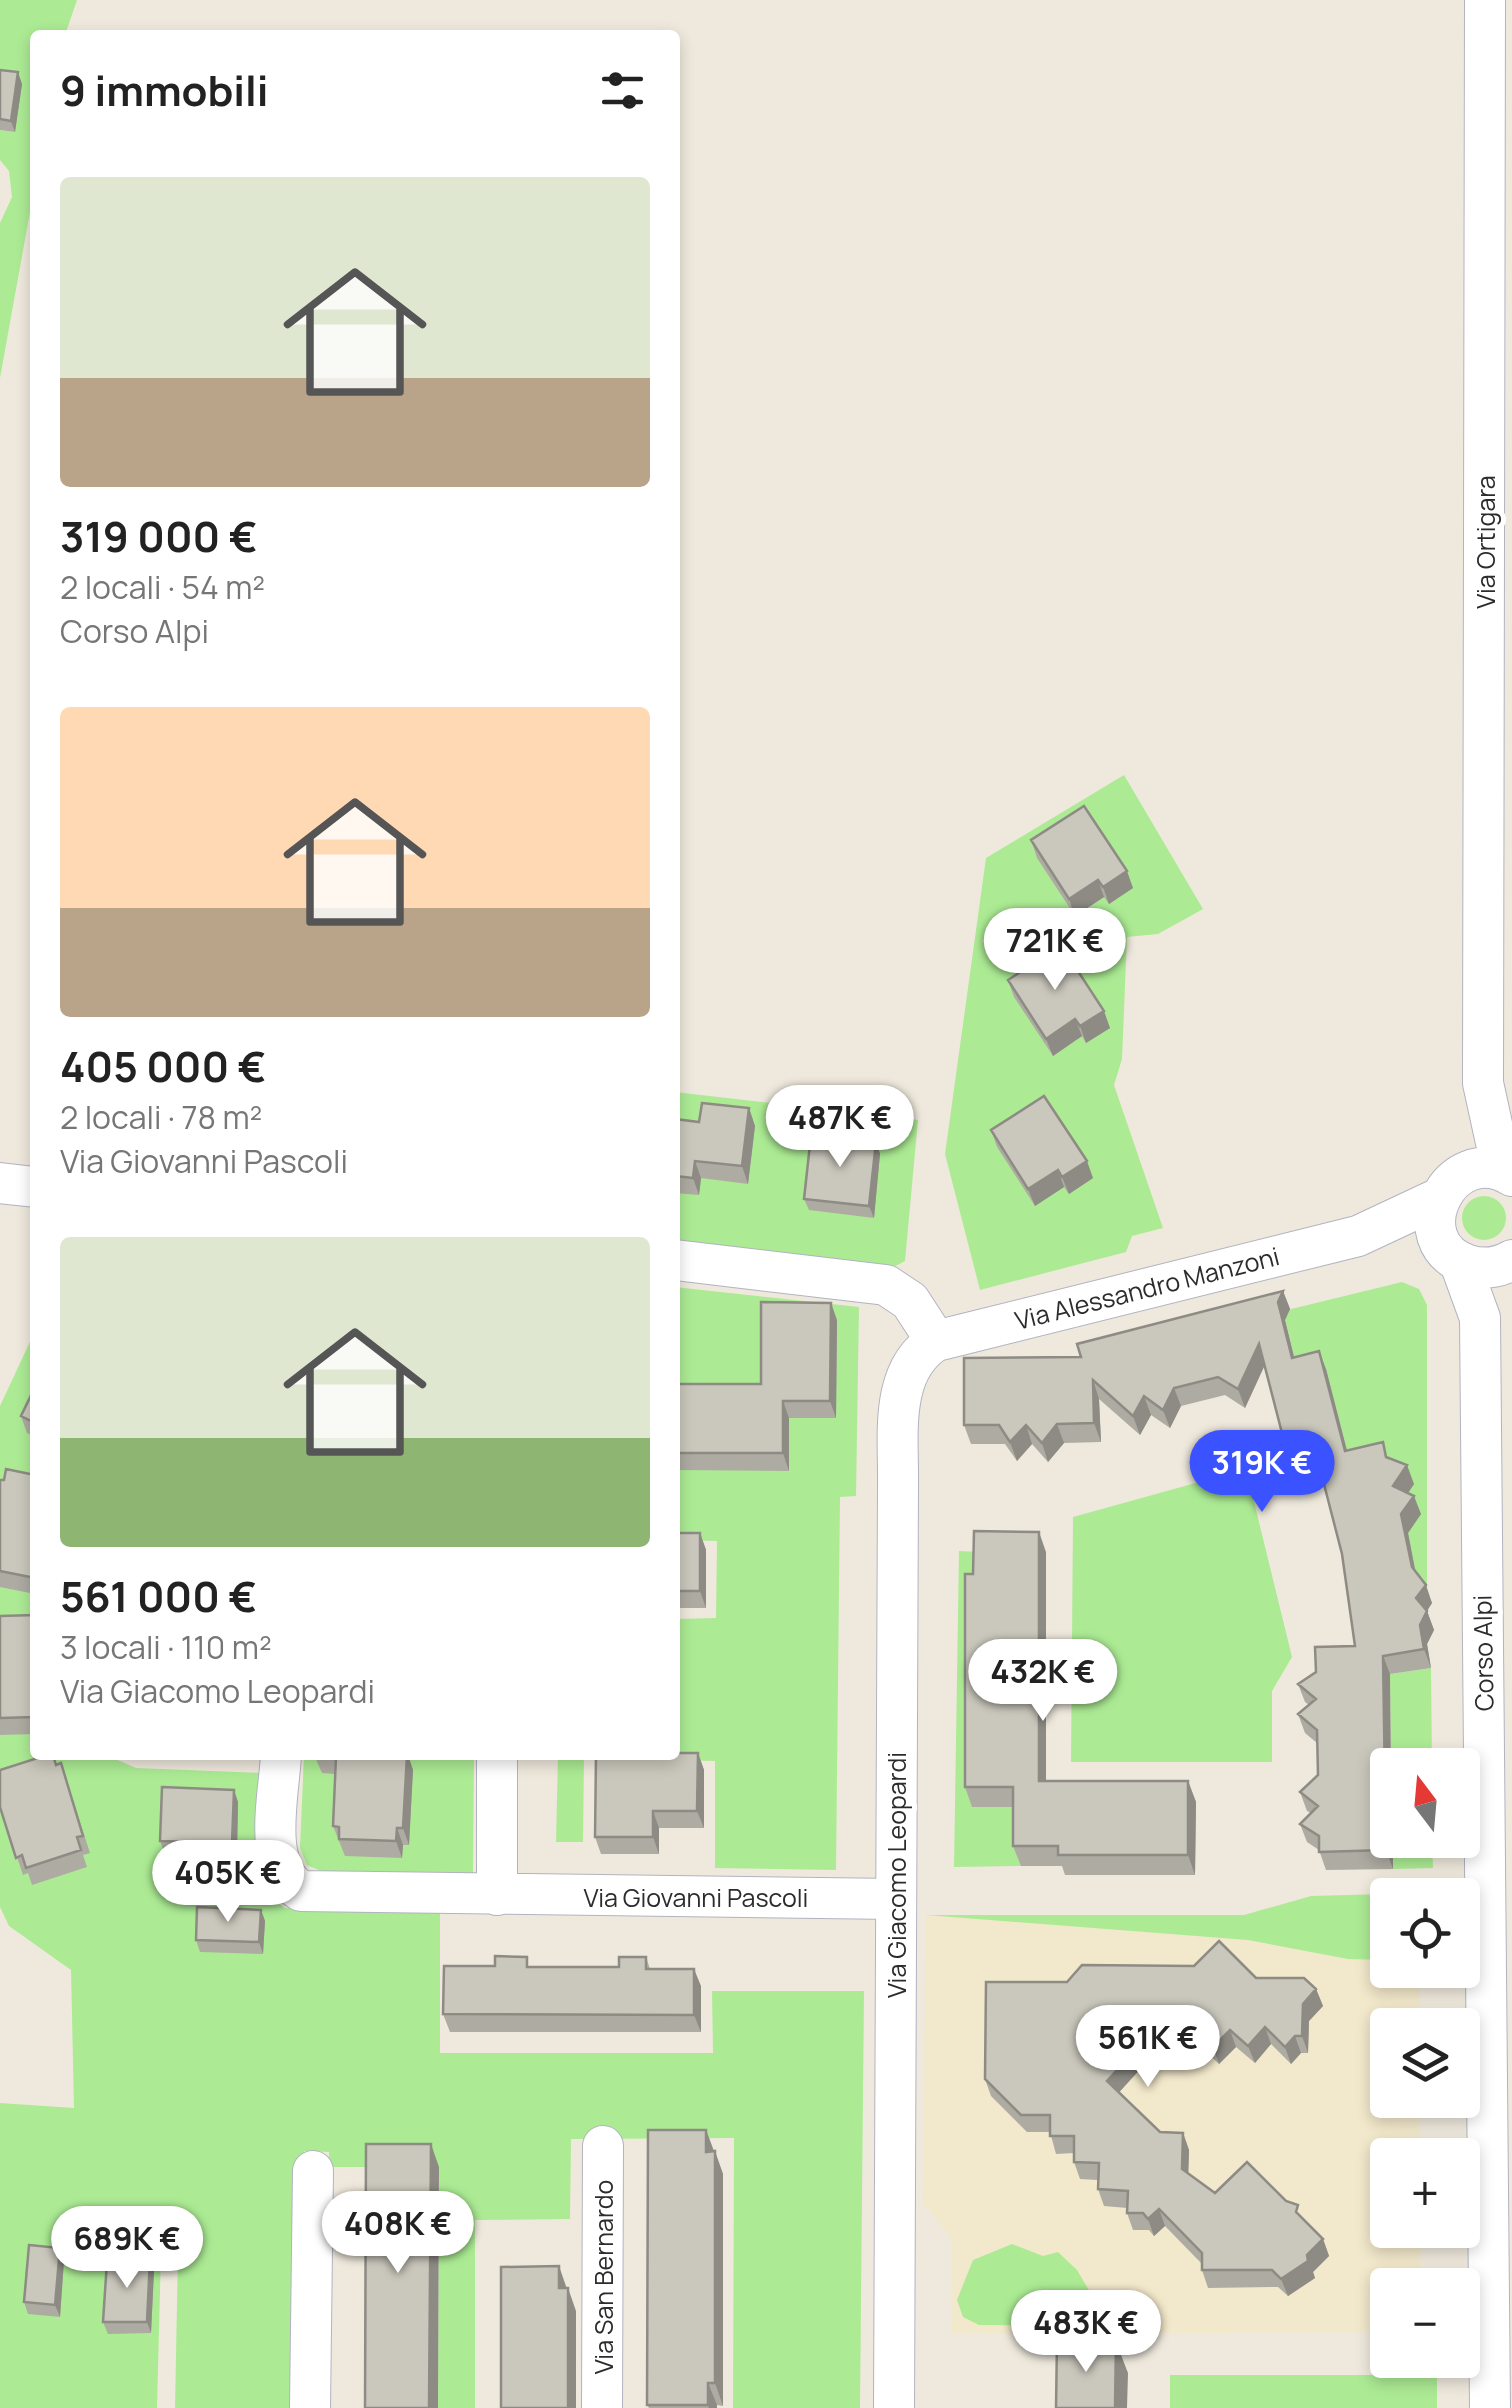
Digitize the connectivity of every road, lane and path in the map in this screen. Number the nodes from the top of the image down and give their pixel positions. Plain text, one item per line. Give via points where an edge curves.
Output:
1 (1485, 0) edge
2 (1499, 213) edge
3 (0, 1183) edge
4 (30, 1186) edge
5 (1469, 1203) edge
6 (680, 1261) edge
7 (1511, 1261) edge
8 (1480, 1318) junction
9 (930, 1345) junction
10 (280, 1760) edge
11 (497, 1760) edge
12 (497, 1895) junction
13 (896, 1898) junction
14 (604, 2146) dead end
15 (313, 2171) dead end
16 (1500, 2244) edge
17 (310, 2408) edge
18 (602, 2408) edge
19 (894, 2408) edge
20 (1490, 2408) edge

1 - 2 street, Via Ortigara
2 - 5 street, Via Ortigara via 1483,1083
3 - 4 street
5 - 7 street, Via Alessandro Manzoni via 1476,1268
5 - 8 street, Corso Alpi
5 - 9 street, Via Alessandro Manzoni
6 - 9 street via 886,1284 910,1301
7 - 8 street, Corso Alpi via 1488,1290
8 - 16 street, Corso Alpi
9 - 13 street, Via Giacomo Leopardi via 904,1379 899,1408
10 - 12 street, Via Giovanni Pascoli via 278,1864 289,1884 316,1893
11 - 12 street
12 - 13 street, Via Giovanni Pascoli
13 - 19 street, Via Giacomo Leopardi
14 - 18 street, Via San Bernardo
15 - 17 street
16 - 20 street, Corso Alpi

